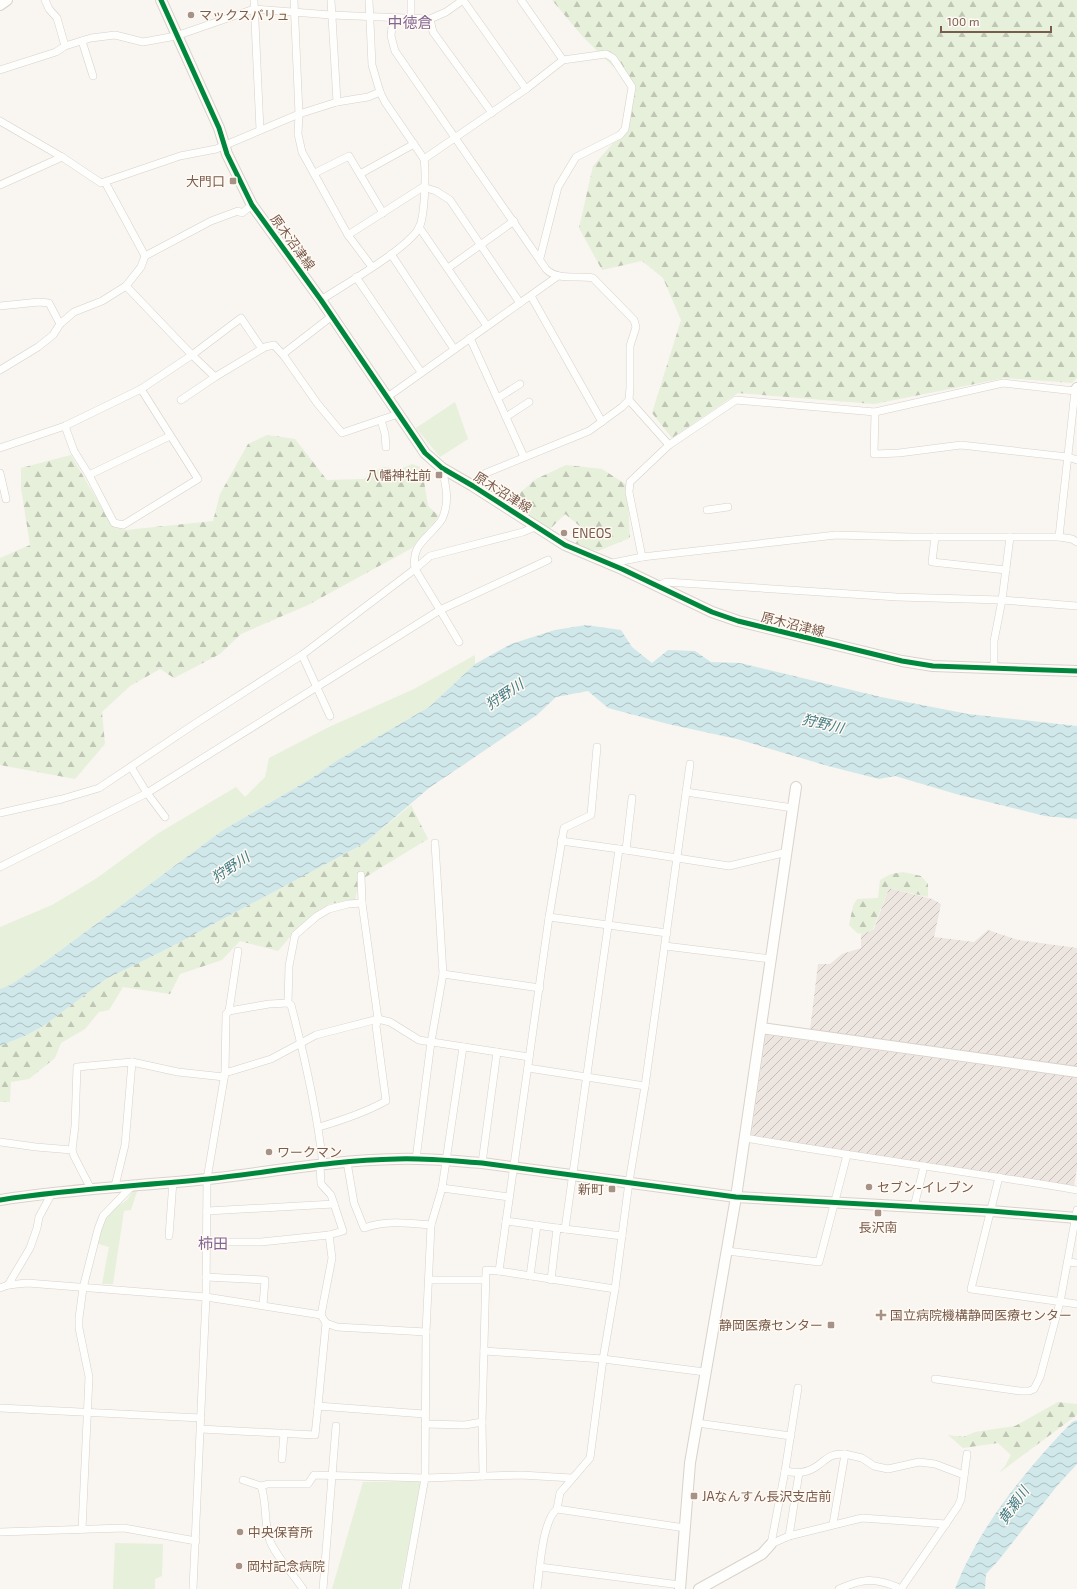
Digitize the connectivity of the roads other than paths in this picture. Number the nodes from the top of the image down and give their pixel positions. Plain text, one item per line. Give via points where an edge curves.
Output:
1 (7, 0) edge
2 (45, 0) edge
3 (161, 0) edge
4 (254, 0) edge
5 (294, 0) edge
6 (331, 0) edge
7 (369, 0) edge
8 (411, 0) edge
9 (463, 0) edge
10 (520, 0) edge
11 (0, 5) edge
12 (254, 9) junction
13 (294, 12) junction
14 (331, 15) junction
15 (370, 16) junction
16 (393, 17) junction
17 (411, 18) junction
18 (430, 19) junction
19 (176, 36) junction
20 (82, 41) junction
21 (66, 46) junction
22 (563, 60) junction
23 (0, 70) edge
24 (93, 76) dead end
25 (526, 89) junction
26 (380, 92) junction
27 (337, 102) junction
28 (492, 113) junction
29 (299, 114) junction
30 (0, 121) edge
31 (260, 130) junction
32 (455, 138) junction
33 (414, 144) junction
34 (223, 146) junction
35 (62, 157) junction
36 (424, 159) junction
37 (315, 173) junction
38 (360, 174) junction
39 (105, 182) junction
40 (0, 185) edge
41 (423, 187) junction
42 (252, 205) junction
43 (383, 213) junction
44 (514, 221) junction
45 (419, 227) junction
46 (348, 235) junction
47 (481, 245) junction
48 (391, 254) junction
49 (145, 256) junction
50 (540, 258) junction
51 (372, 267) junction
52 (448, 268) junction
53 (558, 276) junction
54 (356, 277) junction
55 (126, 286) junction
56 (531, 296) junction
57 (321, 300) junction
58 (520, 303) junction
59 (0, 306) edge
60 (332, 316) junction
61 (60, 324) junction
62 (487, 326) junction
63 (470, 338) junction
64 (262, 349) junction
65 (454, 349) junction
66 (283, 354) junction
67 (192, 355) junction
68 (0, 370) edge
69 (421, 372) junction
70 (215, 377) junction
71 (520, 384) dead end
72 (141, 388) junction
73 (1076, 390) edge
74 (386, 398) junction
75 (498, 398) junction
76 (181, 400) dead end
77 (629, 400) junction
78 (529, 402) dead end
79 (875, 412) junction
80 (398, 414) junction
81 (506, 417) junction
82 (381, 420) junction
83 (602, 422) junction
84 (65, 426) junction
85 (170, 436) junction
86 (668, 445) junction
87 (0, 448) edge
88 (386, 448) dead end
89 (524, 457) junction
90 (1068, 457) junction
91 (1077, 460) edge
92 (442, 468) junction
93 (0, 473) edge
94 (89, 476) junction
95 (473, 486) junction
96 (6, 499) dead end
97 (728, 507) dead end
98 (707, 510) dead end
99 (537, 526) junction
100 (934, 537) junction
101 (1010, 537) junction
102 (1060, 537) junction
103 (1077, 542) edge
104 (642, 557) junction
105 (548, 560) dead end
106 (608, 564) junction
107 (415, 569) junction
108 (1006, 570) junction
109 (658, 586) junction
110 (1002, 600) junction
111 (1077, 606) edge
112 (440, 610) junction
113 (458, 642) dead end
114 (302, 655) junction
115 (994, 668) junction
116 (1077, 672) edge
117 (317, 687) junction
118 (330, 716) dead end
119 (597, 747) dead end
120 (690, 764) dead end
121 (131, 767) junction
122 (796, 787) dead end
123 (686, 792) junction
124 (147, 793) junction
125 (632, 798) dead end
126 (793, 808) junction
127 (0, 813) edge
128 (165, 817) dead end
129 (561, 841) junction
130 (435, 843) dead end
131 (622, 850) junction
132 (787, 852) junction
133 (676, 858) junction
134 (0, 867) edge
135 (361, 875) dead end
136 (362, 903) junction
137 (549, 917) junction
138 (608, 926) junction
139 (666, 933) junction
140 (665, 946) junction
141 (238, 951) dead end
142 (771, 959) junction
143 (443, 974) junction
144 (540, 988) junction
145 (288, 1003) junction
146 (229, 1011) junction
147 (378, 1019) junction
148 (761, 1028) junction
149 (431, 1042) junction
150 (301, 1043) junction
151 (463, 1047) junction
152 (497, 1052) junction
153 (530, 1057) junction
154 (132, 1062) junction
155 (528, 1068) junction
156 (1077, 1072) edge
157 (224, 1075) junction
158 (586, 1078) junction
159 (644, 1086) junction
160 (319, 1127) junction
161 (745, 1138) junction
162 (0, 1142) edge
163 (72, 1150) junction
164 (847, 1155) junction
165 (416, 1159) junction
166 (447, 1160) junction
167 (347, 1162) junction
168 (482, 1163) junction
169 (321, 1166) junction
170 (924, 1166) junction
171 (514, 1167) junction
172 (572, 1175) junction
173 (999, 1177) junction
174 (207, 1179) junction
175 (173, 1182) junction
176 (629, 1182) junction
177 (133, 1185) junction
178 (116, 1186) junction
179 (442, 1188) junction
180 (91, 1189) junction
181 (1077, 1190) edge
182 (52, 1193) junction
183 (509, 1197) junction
184 (736, 1197) junction
185 (0, 1200) edge
186 (834, 1202) junction
187 (334, 1204) junction
188 (914, 1207) junction
189 (207, 1211) junction
190 (991, 1211) junction
191 (1077, 1215) edge
192 (506, 1221) junction
193 (431, 1225) junction
194 (538, 1225) junction
195 (561, 1228) junction
196 (329, 1235) junction
197 (168, 1236) dead end
198 (622, 1236) junction
199 (207, 1242) junction
200 (727, 1251) junction
201 (1068, 1262) junction
202 (1077, 1263) edge
203 (499, 1271) junction
204 (530, 1276) junction
205 (206, 1277) junction
206 (429, 1280) junction
207 (485, 1280) junction
208 (551, 1280) junction
209 (8, 1285) junction
210 (0, 1288) edge
211 (83, 1288) junction
212 (615, 1289) junction
213 (206, 1297) junction
214 (1060, 1302) junction
215 (1077, 1304) edge
216 (263, 1305) junction
217 (321, 1315) junction
218 (326, 1323) junction
219 (426, 1332) junction
220 (484, 1351) junction
221 (603, 1359) junction
222 (705, 1372) junction
223 (935, 1379) dead end
224 (798, 1388) dead end
225 (318, 1406) junction
226 (0, 1408) edge
227 (88, 1414) junction
228 (424, 1414) junction
229 (201, 1418) junction
230 (482, 1422) junction
231 (697, 1423) junction
232 (425, 1424) junction
233 (336, 1426) dead end
234 (201, 1429) junction
235 (284, 1433) junction
236 (791, 1436) junction
237 (845, 1454) junction
238 (967, 1454) dead end
239 (282, 1459) dead end
240 (785, 1471) junction
241 (799, 1473) junction
242 (333, 1475) junction
243 (964, 1475) junction
244 (483, 1476) junction
245 (425, 1478) junction
246 (572, 1478) junction
247 (243, 1480) dead end
248 (261, 1486) junction
249 (557, 1508) junction
250 (833, 1524) junction
251 (946, 1524) junction
252 (685, 1528) junction
253 (82, 1529) junction
254 (0, 1532) edge
255 (789, 1536) junction
256 (196, 1541) junction
257 (771, 1544) junction
258 (540, 1567) junction
259 (680, 1587) edge
260 (899, 1588) edge
261 (193, 1589) edge
262 (303, 1589) edge
263 (323, 1589) edge
264 (405, 1589) edge
265 (537, 1589) edge
266 (699, 1589) edge
267 (839, 1589) edge

1 - 11 street
2 - 21 street via 57,18
3 - 19 street, 原木沼津線
4 - 12 street
5 - 13 street
6 - 14 street
7 - 15 street
8 - 17 street
9 - 18 street
9 - 25 street
10 - 22 street
12 - 13 street
12 - 19 street
12 - 31 street
13 - 14 street
13 - 29 street
14 - 15 street
14 - 27 street
15 - 16 street
15 - 26 street via 372,65
16 - 17 street
16 - 32 street via 391,36 395,51
17 - 18 street
18 - 28 street via 434,32
19 - 20 street via 141,42 110,35
19 - 34 street, 原木沼津線 via 219,128
20 - 21 street
20 - 24 street
21 - 23 street via 56,52
22 - 25 street
22 - 50 street via 606,54 613,58 632,86 625,129 620,135 576,157 558,187
25 - 28 street
26 - 27 street via 368,97
26 - 33 street
27 - 29 street
28 - 32 street
29 - 31 street
29 - 37 street via 298,134 302,152
30 - 35 street
31 - 34 street
32 - 36 street
32 - 44 street
33 - 36 street
33 - 38 street
34 - 39 street via 180,156
34 - 42 street, 原木沼津線
35 - 39 street via 101,183
35 - 40 street
36 - 41 street
37 - 38 street via 349,156
37 - 46 street
38 - 43 street
39 - 49 street
41 - 43 street
41 - 45 street via 424,209
41 - 47 street via 436,191 450,200
42 - 49 street via 242,213 238,211 212,221
42 - 57 street, 原木沼津線
43 - 46 street
44 - 47 street
44 - 50 street
45 - 48 street via 410,240
45 - 52 street
46 - 51 street
47 - 52 street
47 - 58 street
48 - 51 street
48 - 65 street
49 - 55 street via 141,267
50 - 53 street via 550,273
51 - 54 street
52 - 62 street
53 - 56 street
53 - 77 street via 594,278 634,320 636,327 630,346
54 - 57 street
54 - 69 street
55 - 61 street via 102,301 74,312
55 - 67 street
56 - 58 street
56 - 83 street
57 - 60 street, 原木沼津線
58 - 62 street
59 - 61 street via 49,303
60 - 66 street
60 - 74 street, 原木沼津線
61 - 68 street via 53,335 43,343
62 - 63 street
63 - 65 street
63 - 75 street
64 - 66 street via 274,345
64 - 67 street via 240,318
64 - 70 street
65 - 69 street
66 - 82 street via 342,433
67 - 70 street
67 - 72 street
69 - 74 street
70 - 76 street
71 - 75 street
72 - 84 street
72 - 85 street
73 - 79 street via 1003,383
73 - 90 street
74 - 80 street, 原木沼津線
75 - 81 street
77 - 83 street
77 - 86 street
78 - 81 street
79 - 86 street via 736,400
79 - 90 street via 874,454 962,445
80 - 82 street
80 - 92 street, 原木沼津線 via 425,453
81 - 89 street
82 - 88 street
83 - 89 street via 589,431
84 - 87 street
84 - 94 street via 74,451
85 - 94 street
85 - 94 street via 198,479 123,525 114,523
86 - 104 street via 630,482 629,492
89 - 95 street via 486,473
90 - 91 street
90 - 102 street
92 - 95 street, 原木沼津線
92 - 107 street via 448,500 442,520 416,548
93 - 96 street
95 - 99 street, 原木沼津線
97 - 98 street
99 - 106 street, 原木沼津線 via 565,545
99 - 107 street via 430,556
100 - 101 street
100 - 104 street via 836,535
100 - 108 street via 932,562
101 - 102 street
101 - 108 street
102 - 103 street
104 - 106 street
105 - 112 street
106 - 109 street, 原木沼津線
107 - 112 street
107 - 114 street
108 - 110 street
109 - 110 street via 666,582 896,597
109 - 115 street, 原木沼津線 via 712,612 738,621 902,662
110 - 111 street
110 - 115 street via 994,642
112 - 113 street
112 - 117 street
114 - 117 street
114 - 121 street
115 - 116 street, 原木沼津線
117 - 118 street
117 - 124 street
119 - 129 street via 591,815 564,828
120 - 123 street
121 - 124 street
121 - 127 street via 89,792
122 - 126 street
123 - 126 street
123 - 133 street
124 - 128 street
124 - 134 street
125 - 131 street
126 - 132 street
129 - 131 street
129 - 137 street
130 - 143 street
131 - 133 street
131 - 138 street
132 - 133 street via 729,866
132 - 142 street
133 - 139 street
135 - 136 street
136 - 145 street via 329,909 316,916 295,934 289,966
136 - 147 street
137 - 138 street
137 - 144 street
138 - 139 street
138 - 158 street
139 - 140 street
140 - 142 street
140 - 159 street
141 - 146 street
142 - 148 street
143 - 144 street
143 - 149 street
144 - 153 street
145 - 146 street
145 - 150 street via 291,1005
146 - 157 street via 226,1014
147 - 149 street via 390,1022 419,1040
147 - 150 street via 316,1035
147 - 160 street via 376,1026 386,1101 353,1117
148 - 156 street
148 - 161 street
149 - 151 street
149 - 165 street
150 - 157 street via 271,1059
150 - 160 street
151 - 152 street
151 - 166 street
152 - 153 street
152 - 168 street
153 - 155 street
154 - 157 street via 178,1072
154 - 163 street via 78,1067
154 - 178 street via 125,1145
155 - 158 street
155 - 171 street
157 - 174 street
158 - 159 street
158 - 172 street
159 - 176 street
160 - 169 street
161 - 164 street
161 - 184 street
162 - 163 street
163 - 180 street
164 - 170 street
164 - 186 street
165 - 166 street
165 - 167 street
166 - 168 street
166 - 179 street
167 - 169 street
167 - 193 street via 354,1203 364,1228 396,1222
168 - 171 street
169 - 174 street
169 - 187 street via 321,1184 331,1195
170 - 173 street
170 - 188 street
171 - 172 street
171 - 183 street
172 - 176 street
172 - 195 street
173 - 181 street
173 - 190 street
174 - 175 street
174 - 189 street
175 - 177 street
175 - 197 street
176 - 184 street
176 - 198 street
177 - 178 street
177 - 211 street via 103,1216
178 - 180 street
179 - 183 street
179 - 193 street
180 - 182 street
182 - 185 street
182 - 209 street via 38,1217 30,1248
183 - 192 street
184 - 186 street
184 - 200 street
186 - 188 street
186 - 200 street via 819,1262
187 - 189 street
187 - 196 street via 343,1231
188 - 190 street
189 - 199 street
190 - 191 street
190 - 214 street via 971,1289
191 - 201 street
192 - 194 street
192 - 203 street
193 - 206 street
194 - 195 street
194 - 204 street
195 - 198 street
195 - 208 street
196 - 199 street via 261,1242
196 - 217 street via 332,1258
198 - 212 street
199 - 205 street
200 - 222 street
201 - 202 street
201 - 214 street
203 - 204 street
203 - 207 street via 486,1270
204 - 208 street
205 - 213 street
205 - 216 street via 265,1280
206 - 207 street
206 - 219 street
207 - 220 street
208 - 212 street
209 - 210 street
209 - 211 street via 27,1283
211 - 213 street
211 - 227 street via 79,1328 89,1377
212 - 221 street
213 - 216 street
213 - 229 street
214 - 215 street
214 - 223 street via 1040,1378 1034,1389 1020,1391
216 - 217 street
217 - 218 street
218 - 219 street via 337,1327
218 - 225 street
219 - 228 street
220 - 221 street
220 - 230 street
221 - 222 street
221 - 246 street via 590,1458
222 - 231 street
224 - 236 street
225 - 228 street
225 - 235 street via 315,1435
226 - 227 street
227 - 229 street
227 - 253 street
228 - 232 street
229 - 234 street
230 - 232 street via 465,1425
230 - 244 street
231 - 236 street
231 - 252 street via 690,1463
232 - 245 street
233 - 242 street
234 - 235 street
234 - 256 street
235 - 239 street
236 - 240 street
237 - 241 street via 829,1456 813,1469
237 - 243 street via 888,1469 918,1462 935,1464
237 - 250 street
238 - 243 street
240 - 241 street
240 - 257 street
241 - 255 street
242 - 245 street
242 - 248 street via 314,1475 308,1484
242 - 263 street
243 - 251 street via 961,1499
244 - 245 street
244 - 246 street
245 - 264 street
246 - 249 street via 560,1493
247 - 248 street
248 - 262 street via 265,1496 268,1537
249 - 252 street
249 - 258 street via 546,1528
250 - 251 street via 862,1518
250 - 255 street
251 - 260 street
252 - 259 street
253 - 254 street
253 - 256 street via 124,1528
255 - 257 street
256 - 261 street
257 - 266 street via 762,1554
258 - 259 street
258 - 265 street
260 - 267 street via 879,1581 864,1580

